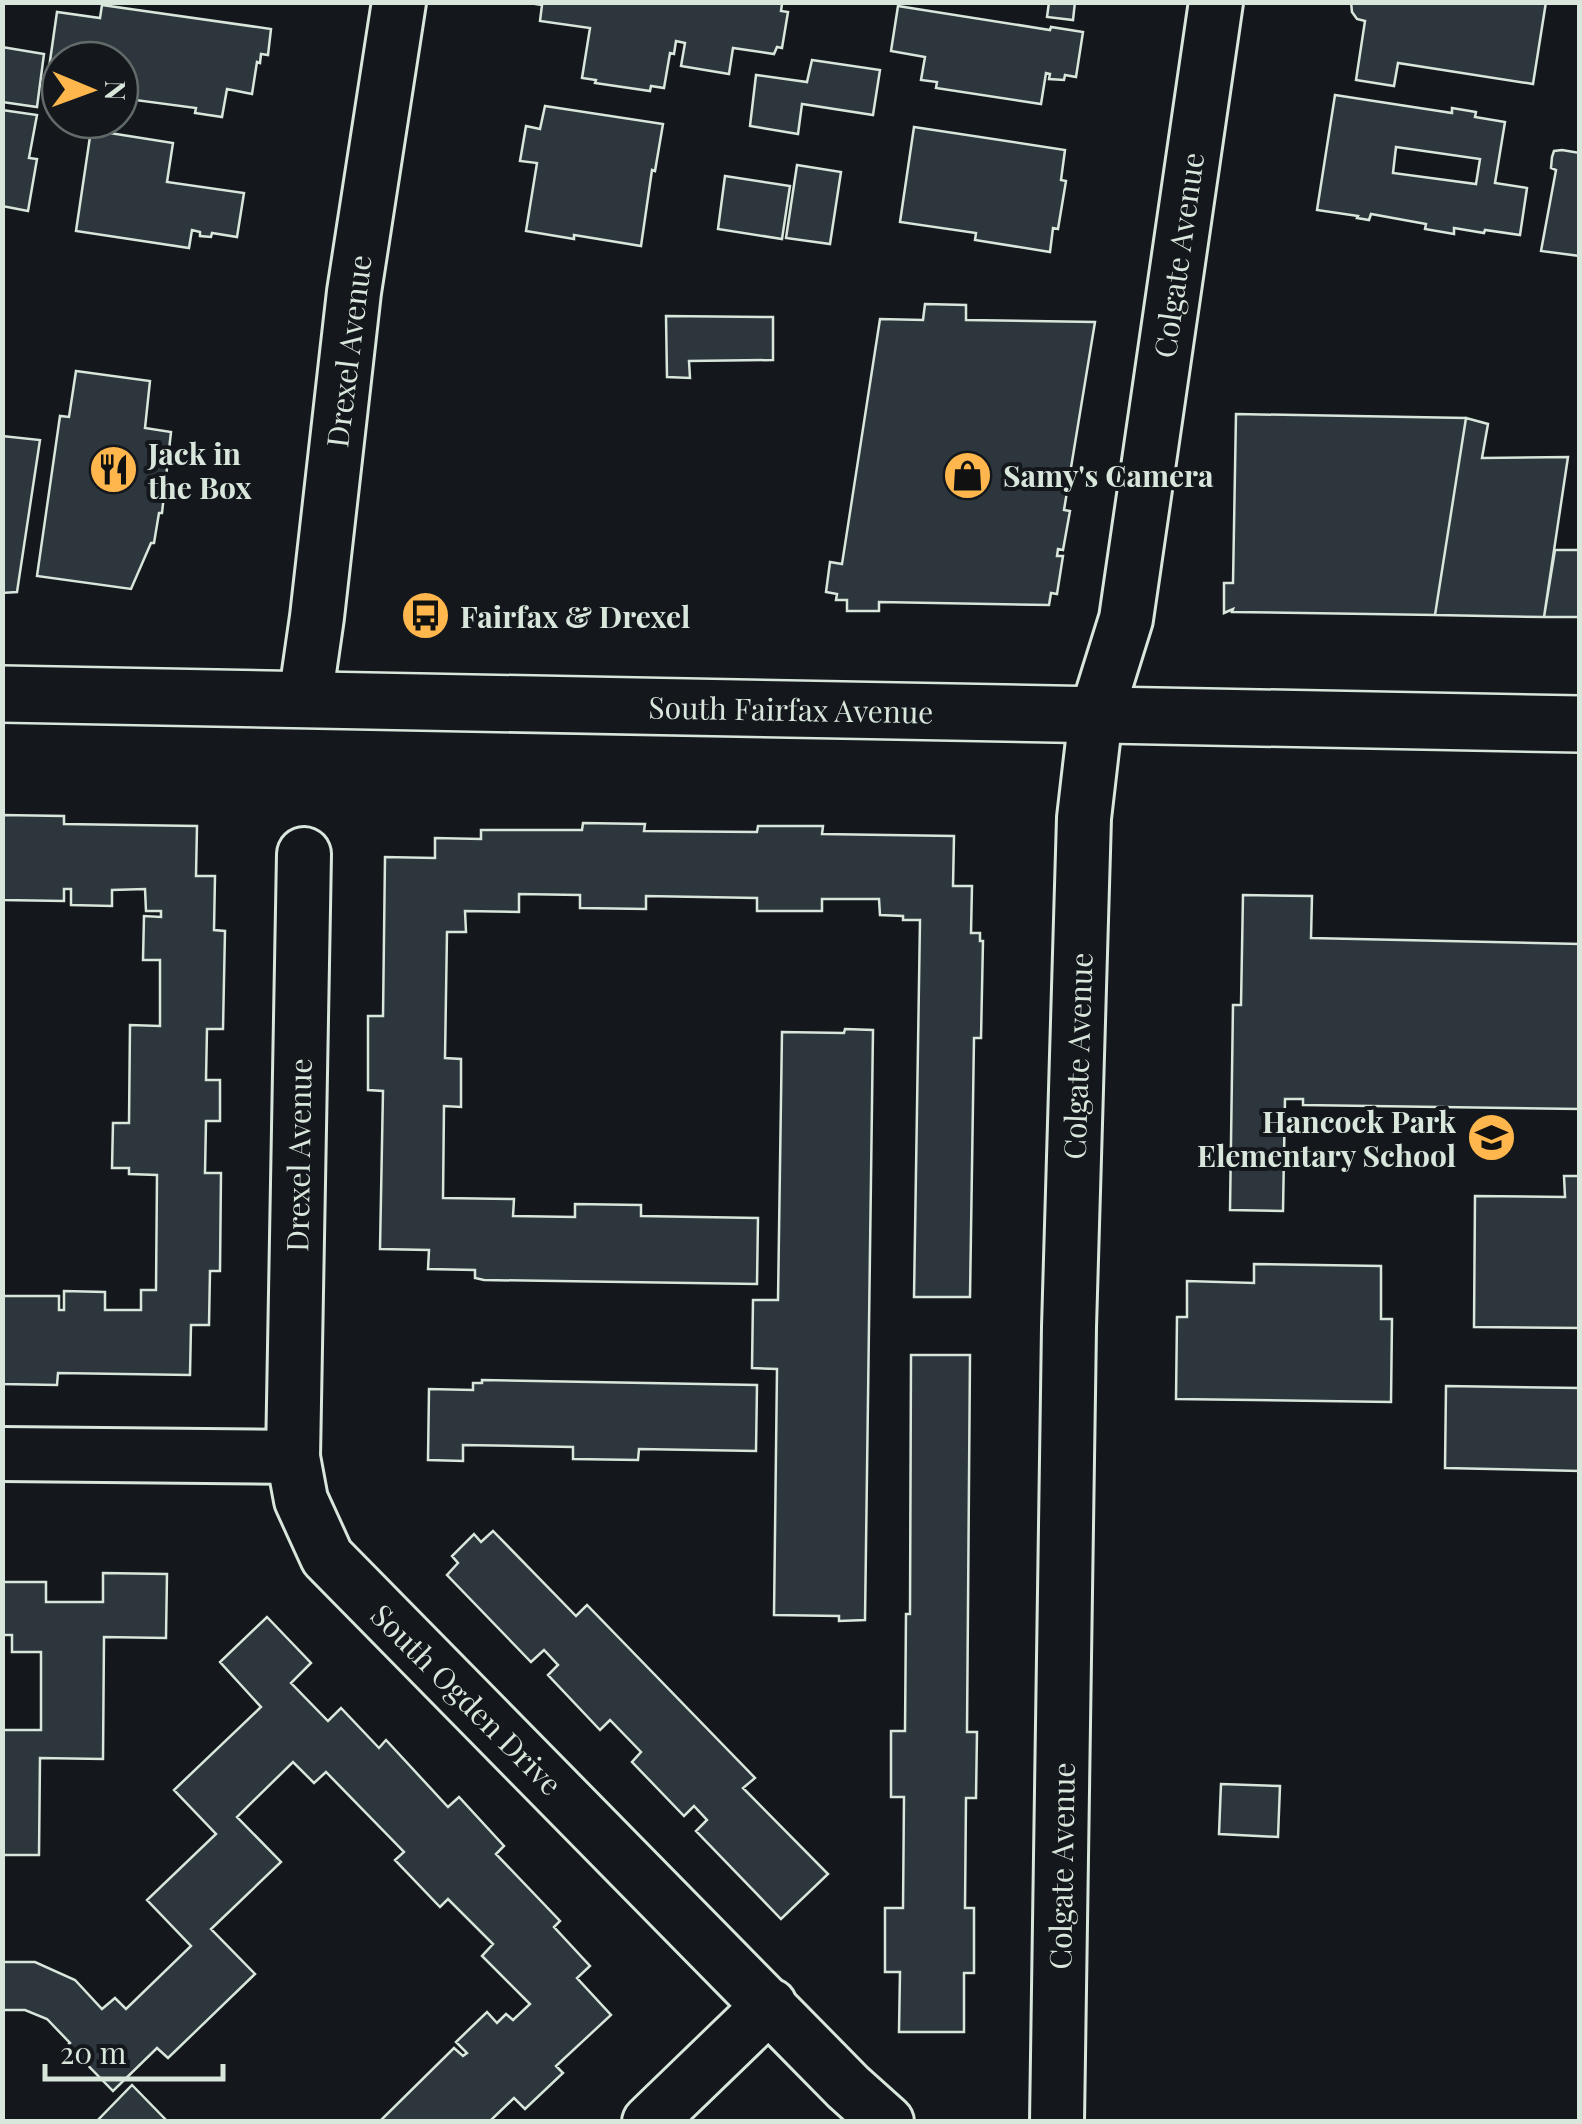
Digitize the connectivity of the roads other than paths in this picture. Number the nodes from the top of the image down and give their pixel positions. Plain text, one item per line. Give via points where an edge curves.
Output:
1 (399, 2) edge
2 (1216, 2) edge
3 (2, 694) edge
4 (305, 700) junction
5 (1096, 716) junction
6 (1580, 724) edge
7 (304, 854) dead end
8 (2, 1454) edge
9 (293, 1457) junction
10 (770, 2005) junction
11 (650, 2122) edge
12 (886, 2122) edge
13 (1058, 2122) edge

1 - 4 street, Drexel Avenue via 354,292
2 - 5 street, Colgate Avenue via 1126,619
3 - 4 main road, South Fairfax Avenue
4 - 5 main road, South Fairfax Avenue
5 - 6 main road, South Fairfax Avenue
5 - 13 street, Colgate Avenue via 1084,818 1069,1326
7 - 9 street, Drexel Avenue
8 - 9 street
9 - 10 street, South Ogden Drive via 301,1500 328,1557
10 - 11 street
10 - 12 street, South Ogden Drive

